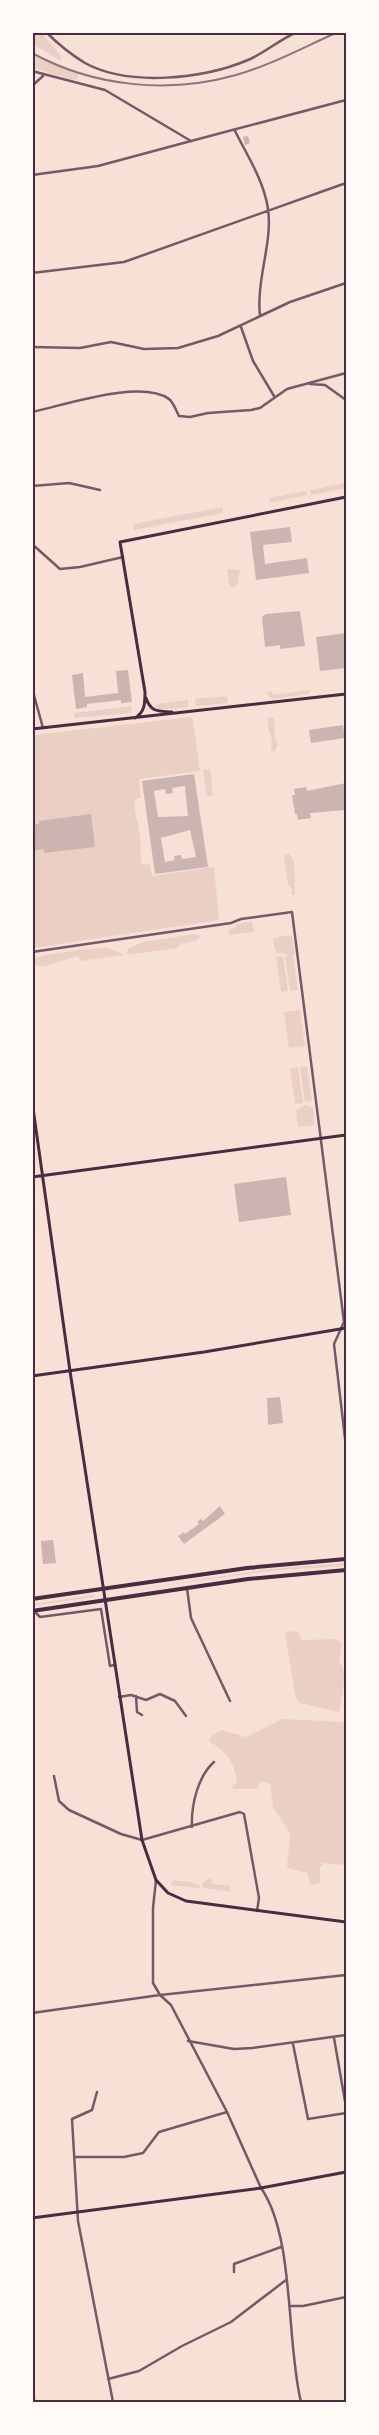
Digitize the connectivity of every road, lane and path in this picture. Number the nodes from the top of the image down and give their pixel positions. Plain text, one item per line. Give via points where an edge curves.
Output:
1 (46, 32) edge
2 (297, 32) edge
3 (32, 71) edge
4 (43, 76) junction
5 (32, 86) edge
6 (346, 100) edge
7 (235, 131) junction
8 (191, 141) junction
9 (32, 175) edge
10 (346, 183) edge
11 (268, 210) junction
12 (32, 273) edge
13 (346, 283) edge
14 (260, 317) junction
15 (241, 326) junction
16 (32, 347) edge
17 (346, 373) edge
18 (303, 384) junction
19 (274, 396) junction
20 (346, 400) edge
21 (32, 412) edge
22 (32, 486) edge
23 (100, 490) dead end
24 (346, 497) edge
25 (32, 544) edge
26 (123, 557) junction
27 (32, 688) edge
28 (145, 692) junction
29 (346, 694) edge
30 (178, 713) junction
31 (135, 718) junction
32 (43, 728) junction
33 (32, 729) edge
34 (32, 952) edge
35 (32, 1101) edge
36 (346, 1135) edge
37 (321, 1139) junction
38 (43, 1175) junction
39 (32, 1177) edge
40 (346, 1328) edge
41 (341, 1330) junction
42 (70, 1371) junction
43 (32, 1376) edge
44 (346, 1447) edge
45 (346, 1559) edge
46 (346, 1570) edge
47 (103, 1588) junction
48 (187, 1588) junction
49 (32, 1599) edge
50 (105, 1600) junction
51 (33, 1612) edge
52 (114, 1664) junction
53 (136, 1696) junction
54 (120, 1697) junction
55 (230, 1701) dead end
56 (142, 1715) dead end
57 (186, 1716) dead end
58 (214, 1762) dead end
59 (54, 1776) dead end
60 (192, 1826) junction
61 (142, 1840) junction
62 (156, 1880) junction
63 (257, 1912) junction
64 (346, 1922) edge
65 (346, 1976) edge
66 (160, 1995) junction
67 (32, 2014) edge
68 (346, 2035) edge
69 (334, 2037) junction
70 (188, 2041) junction
71 (293, 2044) junction
72 (97, 2092) dead end
73 (346, 2107) edge
74 (227, 2112) junction
75 (346, 2113) edge
76 (76, 2157) junction
77 (346, 2172) edge
78 (261, 2188) junction
79 (78, 2213) junction
80 (32, 2218) edge
81 (281, 2247) junction
82 (234, 2272) dead end
83 (286, 2280) junction
84 (346, 2297) edge
85 (289, 2306) junction
86 (32, 2333) edge
87 (33, 2377) edge
88 (108, 2379) junction
89 (34, 2402) edge
90 (113, 2402) edge
91 (301, 2402) edge

1 - 2 street via 62,49 86,63 136,77 216,71 270,49
3 - 4 street
4 - 5 street
4 - 8 street via 105,90
6 - 7 street
7 - 8 street
7 - 11 street via 262,186
8 - 9 street via 98,166
10 - 11 street
11 - 12 street via 124,262
11 - 14 street via 268,235 258,299
13 - 14 street via 290,302
14 - 15 street
15 - 16 street via 178,348 144,349 111,342 80,348
15 - 19 street via 253,361
17 - 18 street
18 - 19 street
18 - 20 street via 325,385
19 - 21 street via 260,408 184,418 179,416 171,400 154,393 122,392
22 - 23 street via 70,483
24 - 26 main road via 120,542
25 - 26 street via 60,569
26 - 28 main road
27 - 32 street
28 - 30 main road via 154,710
28 - 31 main road via 144,708
29 - 30 main road
30 - 31 main road
31 - 32 main road
32 - 33 main road
34 - 37 street via 292,912
35 - 38 main road
36 - 37 main road
37 - 38 main road
37 - 41 street via 344,1322
38 - 39 main road
38 - 42 main road
40 - 41 main road
41 - 42 main road
41 - 44 street via 334,1344
42 - 43 main road
42 - 47 main road
45 - 47 main road via 267,1565
46 - 48 main road via 270,1576
47 - 49 main road
47 - 50 main road
48 - 50 main road
48 - 55 street via 191,1618
50 - 51 main road
50 - 52 main road
51 - 52 street via 40,1617 101,1609 110,1666
52 - 54 main road
53 - 54 street
53 - 56 street via 137,1712
53 - 57 street via 146,1700 160,1694 176,1701
54 - 61 main road
58 - 60 street via 205,1770 191,1810
59 - 61 street via 59,1801 69,1810
60 - 61 street
60 - 63 street via 240,1812 244,1814 259,1898
61 - 62 main road
62 - 63 main road via 168,1893 181,1899
62 - 66 street via 153,1983
63 - 64 main road
65 - 66 street
66 - 67 street
66 - 70 street via 171,2005
68 - 69 street
69 - 71 street
69 - 73 street
70 - 71 street via 234,2049
70 - 74 street
71 - 75 street via 308,2119
72 - 76 street via 92,2110 72,2119
74 - 76 street via 159,2132 143,2153 124,2157
74 - 78 street
76 - 79 street
77 - 78 main road
78 - 79 main road
78 - 81 street via 271,2203
79 - 80 main road
79 - 88 street
81 - 82 street via 234,2264
81 - 83 street
83 - 85 street
83 - 88 street via 231,2322 139,2371
84 - 85 street
85 - 91 street
86 - 87 street
87 - 89 street
88 - 90 street

